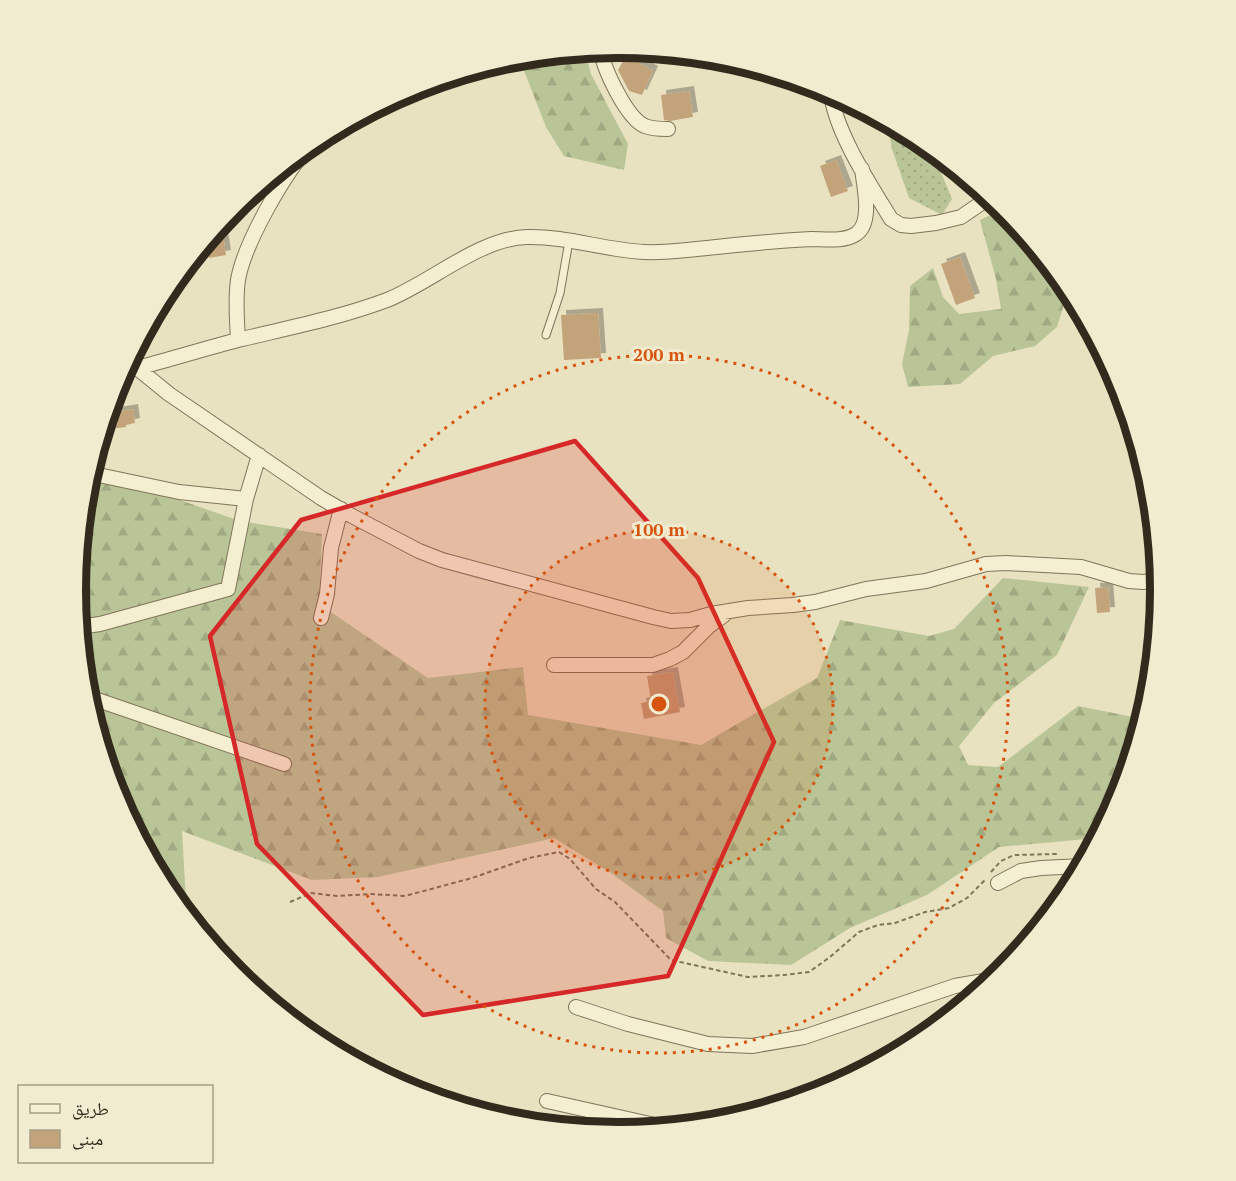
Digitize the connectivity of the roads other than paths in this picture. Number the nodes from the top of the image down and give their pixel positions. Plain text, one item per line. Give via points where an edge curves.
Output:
1 (602, 59) edge
2 (832, 104) edge
3 (668, 129) dead end
4 (862, 169) junction
5 (291, 171) edge
6 (982, 203) edge
7 (570, 241) junction
8 (546, 336) dead end
9 (238, 340) junction
10 (135, 368) edge
11 (133, 371) edge
12 (259, 455) junction
13 (99, 475) edge
14 (246, 499) junction
15 (341, 509) junction
16 (1150, 581) edge
17 (731, 610) junction
18 (321, 618) dead end
19 (87, 626) edge
20 (554, 665) dead end
21 (97, 700) edge
22 (284, 764) dead end
23 (1072, 867) edge
24 (998, 883) dead end
25 (978, 982) edge
26 (576, 1007) dead end
27 (547, 1101) dead end
28 (638, 1121) edge

1 - 3 street via 634,120 644,126
2 - 4 street
4 - 6 street via 891,219 901,225 961,217
4 - 7 street via 866,216 857,234 845,238 645,252
5 - 9 street via 254,234 238,277
7 - 8 lane via 560,293
7 - 9 street via 525,237 502,240 388,299
9 - 10 street
11 - 12 street
12 - 14 street
12 - 15 street
13 - 14 street via 178,492
14 - 19 street via 228,589
15 - 17 street via 441,560 621,609 671,621
15 - 18 street
16 - 17 street via 1130,581 1082,567 986,564 926,581 866,589 815,602
17 - 20 street via 683,652 653,665
21 - 22 street
23 - 24 street via 1021,872
25 - 26 street via 955,986 804,1037 752,1046 708,1044
27 - 28 street

